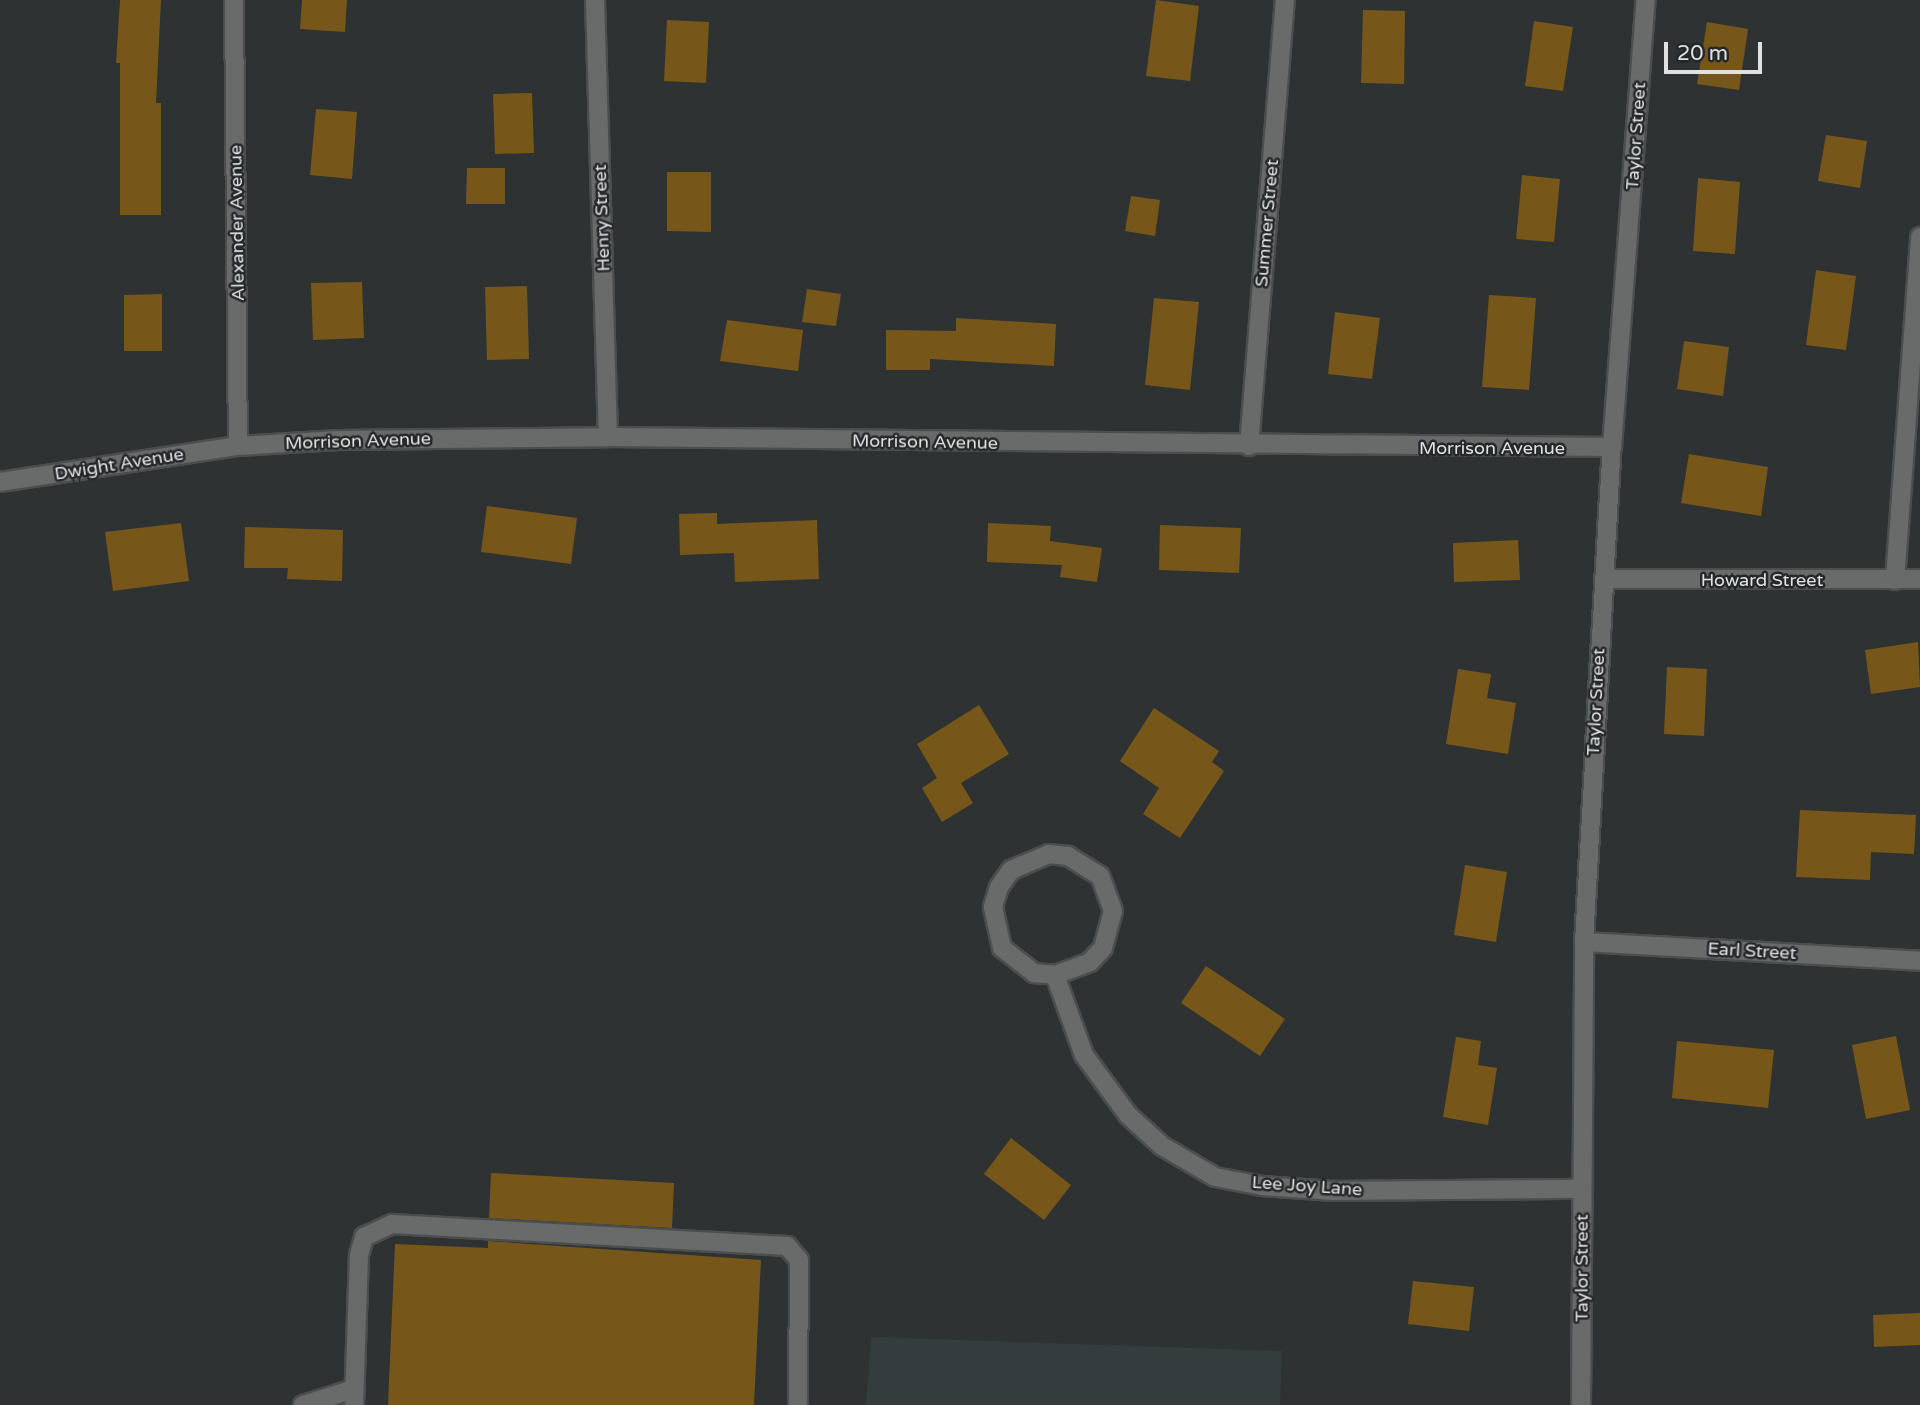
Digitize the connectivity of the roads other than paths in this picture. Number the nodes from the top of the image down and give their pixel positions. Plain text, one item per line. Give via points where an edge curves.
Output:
1 (234, 0) edge
2 (595, 0) edge
3 (1285, 0) edge
4 (1646, 0) edge
5 (1920, 237) edge
6 (608, 437) junction
7 (238, 446) junction
8 (1249, 446) junction
9 (1612, 447) junction
10 (0, 482) edge
11 (1604, 579) junction
12 (1920, 579) edge
13 (1895, 580) junction
14 (1584, 942) junction
15 (1920, 961) edge
16 (1055, 975) junction
17 (1582, 1189) junction
18 (354, 1397) edge
19 (303, 1405) edge
20 (798, 1405) edge
21 (1581, 1405) edge

1 - 7 street, Alexander Avenue
2 - 6 street, Henry Street
3 - 8 street, Summer Street
4 - 9 street, Taylor Street
5 - 13 street
6 - 7 street, Morrison Avenue
6 - 8 street, Morrison Avenue
7 - 10 street, Dwight Avenue
8 - 9 street, Morrison Avenue
9 - 11 street, Taylor Street
11 - 13 street, Howard Street
11 - 14 street, Taylor Street
12 - 13 street, Howard Street
14 - 15 street, Earl Street
14 - 17 street, Taylor Street
16 - 16 street via 1090,962 1103,948 1113,911 1100,876 1068,856 1049,854 1011,870 999,887 993,918 1002,948 1016,963 1034,973
16 - 17 street, Lee Joy Lane via 1083,1055 1104,1086 1162,1146 1215,1177 1334,1191
17 - 21 street, Taylor Street
18 - 19 street
18 - 20 street via 359,1255 364,1237 392,1224 787,1247 799,1260

